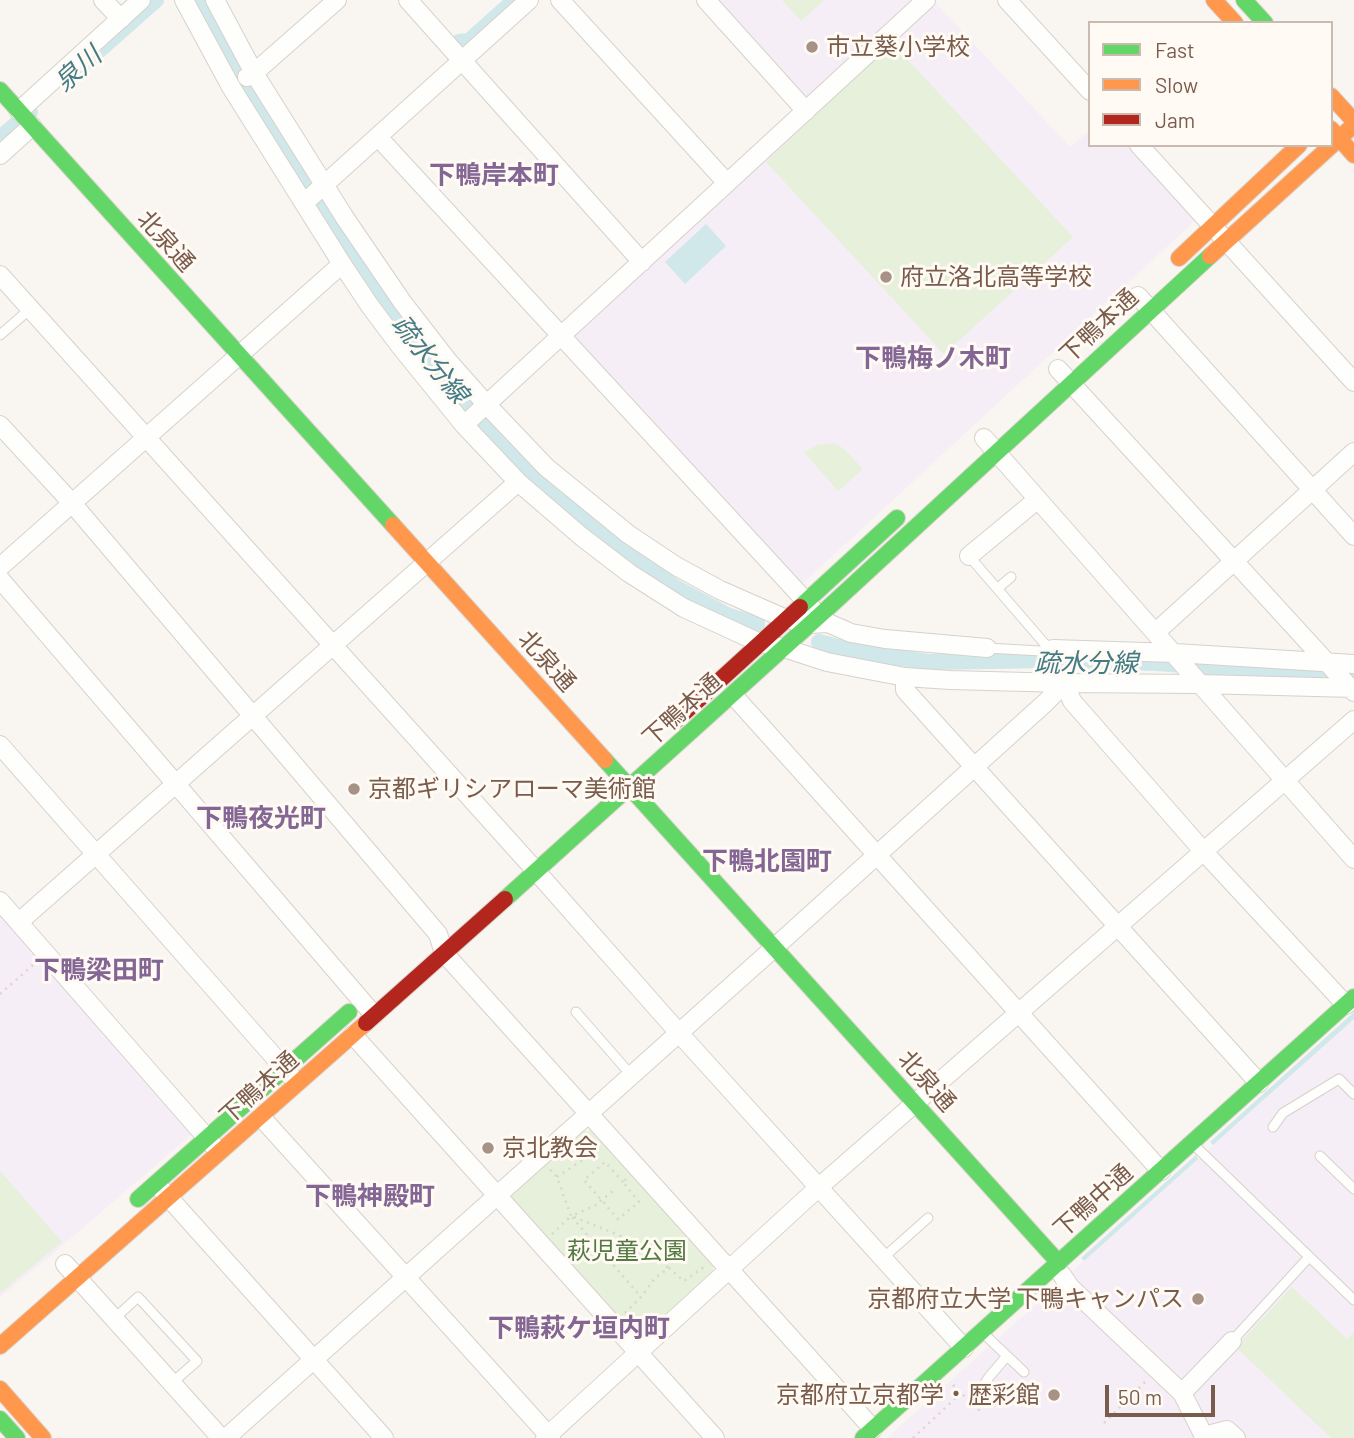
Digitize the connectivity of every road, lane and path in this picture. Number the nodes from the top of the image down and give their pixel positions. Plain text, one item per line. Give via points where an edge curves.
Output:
1 (103, 0) edge
2 (141, 0) edge
3 (184, 0) edge
4 (215, 0) edge
5 (337, 0) edge
6 (408, 0) edge
7 (530, 0) edge
8 (560, 0) edge
9 (706, 0) edge
10 (926, 0) edge
11 (1007, 0) edge
12 (1214, 0) edge
13 (1244, 0) edge
14 (121, 19) junction
15 (1233, 21) edge
16 (1263, 21) edge
17 (462, 61) junction
18 (254, 73) junction
19 (231, 86) junction
20 (1088, 89) edge
21 (0, 90) edge
22 (1339, 104) edge
23 (806, 111) junction
24 (25, 118) junction
25 (1354, 123) edge
26 (1335, 134) edge
27 (378, 137) junction
28 (1141, 147) edge
29 (1297, 147) edge
30 (1322, 147) edge
31 (0, 155) edge
32 (1354, 155) edge
33 (727, 183) junction
34 (325, 186) junction
35 (304, 203) junction
36 (1213, 226) junction
37 (1226, 241) junction
38 (642, 262) junction
39 (342, 264) junction
40 (1166, 270) dead end
41 (0, 275) edge
42 (1138, 296) dead end
43 (30, 309) junction
44 (1150, 310) junction
45 (0, 335) edge
46 (562, 336) junction
47 (239, 355) junction
48 (1058, 368) dead end
49 (1354, 382) edge
50 (1071, 383) junction
51 (487, 405) junction
52 (0, 425) edge
53 (464, 425) junction
54 (989, 434) joint
55 (146, 438) junction
56 (969, 452) dead end
57 (997, 452) junction
58 (1354, 452) edge
59 (518, 482) junction
60 (934, 485) dead end
61 (1312, 490) junction
62 (946, 499) junction
63 (1038, 499) junction
64 (72, 503) junction
65 (906, 510) dead end
66 (1354, 537) edge
67 (969, 556) joint
68 (1235, 560) junction
69 (428, 562) junction
70 (0, 567) edge
71 (1011, 577) dead end
72 (0, 579) edge
73 (998, 588) junction
74 (806, 601) junction
75 (786, 619) junction
76 (819, 621) junction
77 (1156, 632) junction
78 (760, 643) junction
79 (333, 646) junction
80 (784, 648) junction
81 (987, 648) joint
82 (1053, 649) junction
83 (1175, 653) junction
84 (1327, 662) junction
85 (1354, 664) edge
86 (905, 677) junction
87 (1065, 683) junction
88 (1201, 684) junction
89 (1353, 689) edge
90 (733, 695) junction
91 (253, 716) junction
92 (1354, 720) edge
93 (664, 731) dead end
94 (0, 745) edge
95 (974, 767) junction
96 (1286, 781) junction
97 (176, 785) junction
98 (631, 787) junction
99 (1204, 852) junction
100 (97, 855) junction
101 (876, 855) junction
102 (1354, 859) edge
103 (527, 861) junction
104 (0, 901) edge
105 (19, 922) junction
106 (1118, 926) junction
107 (775, 947) junction
108 (46, 953) junction
109 (444, 953) junction
110 (0, 994) edge
111 (366, 997) junction
112 (1350, 1001) edge
113 (576, 1012) dead end
114 (1019, 1013) junction
115 (374, 1015) junction
116 (679, 1033) junction
117 (352, 1035) junction
118 (285, 1069) junction
119 (632, 1076) junction
120 (1259, 1083) junction
121 (298, 1084) junction
122 (1354, 1094) edge
123 (916, 1103) junction
124 (589, 1114) junction
125 (261, 1117) junction
126 (1273, 1127) dead end
127 (207, 1137) junction
128 (614, 1141) junction
129 (1192, 1142) junction
130 (220, 1153) junction
131 (1320, 1156) dead end
132 (540, 1158) junction
133 (1161, 1171) junction
134 (557, 1177) junction
135 (627, 1179) dead end
136 (623, 1182) junction
137 (156, 1184) junction
138 (819, 1187) junction
139 (1354, 1188) edge
140 (614, 1190) dead end
141 (497, 1196) junction
142 (169, 1199) junction
143 (602, 1200) junction
144 (126, 1210) dead end
145 (571, 1216) junction
146 (928, 1218) dead end
147 (541, 1245) junction
148 (1309, 1257) junction
149 (883, 1258) junction
150 (68, 1267) junction
151 (669, 1268) junction
152 (1060, 1269) junction
153 (726, 1271) junction
154 (406, 1278) junction
155 (640, 1297) junction
156 (1354, 1300) edge
157 (114, 1319) junction
158 (613, 1326) junction
159 (982, 1332) junction
160 (1233, 1341) joint
161 (0, 1346) edge
162 (964, 1348) junction
163 (638, 1354) junction
164 (1007, 1356) junction
165 (314, 1360) junction
166 (1024, 1372) dead end
167 (1149, 1377) dead end
168 (948, 1380) dead end
169 (172, 1383) junction
170 (0, 1389) edge
171 (961, 1393) junction
172 (1182, 1393) junction
173 (996, 1401) dead end
174 (984, 1414) dead end
175 (0, 1419) edge
176 (1104, 1423) dead end
177 (868, 1433) edge
178 (548, 1437) edge
179 (1203, 1437) edge
180 (16, 1438) edge
181 (43, 1438) edge
182 (223, 1438) edge
183 (384, 1438) edge
184 (715, 1438) edge
185 (913, 1438) edge
186 (1236, 1438) edge

1 - 14 street
2 - 14 street
3 - 19 street
4 - 18 street
5 - 18 street
6 - 17 street
7 - 17 street
8 - 33 street
9 - 23 street
10 - 23 street
11 - 20 street
12 - 15 main road
13 - 16 main road
14 - 24 street
17 - 27 street
17 - 38 street
18 - 19 street
18 - 34 street
19 - 35 street
21 - 24 main road, 北泉通
22 - 25 main road
23 - 33 street
24 - 31 street
24 - 47 main road, 北泉通
25 - 26 main road, 下鴨本通
26 - 32 main road
27 - 34 street
27 - 46 street
28 - 36 street
29 - 36 main road
30 - 37 main road, 下鴨本通
33 - 38 street
34 - 35 street
34 - 51 street via 403,303
35 - 39 street
36 - 37 street
36 - 40 main road
37 - 44 main road, 下鴨本通
37 - 49 street
38 - 46 street
39 - 47 street
39 - 53 street
41 - 43 street
42 - 44 street
43 - 45 lane
43 - 55 street
44 - 50 main road, 下鴨本通
44 - 61 street
46 - 51 street
46 - 74 street
47 - 55 street
47 - 69 main road, 北泉通
48 - 50 street
50 - 57 main road, 下鴨本通
50 - 68 street
51 - 53 street
51 - 75 street via 546,467 628,534 720,590
52 - 64 street
53 - 59 street
54 - 56 main road
54 - 57 street
55 - 64 street
55 - 79 street
57 - 62 main road, 下鴨本通
57 - 63 street
58 - 61 street
59 - 69 street
59 - 78 street via 629,573 684,608
60 - 62 street
61 - 66 street
61 - 68 street
62 - 76 main road, 下鴨本通
63 - 67 street
63 - 77 street
64 - 70 street
64 - 91 street
65 - 74 main road, 下鴨本通
67 - 73 lane
68 - 77 street
68 - 84 street
69 - 79 street
69 - 98 main road, 北泉通
71 - 73 lane
72 - 97 street
73 - 82 lane
74 - 75 main road, 下鴨本通
74 - 76 street
75 - 76 street
75 - 78 main road, 下鴨本通
76 - 80 main road, 下鴨本通
76 - 81 street via 885,639
77 - 83 street
78 - 80 street
78 - 93 main road, 下鴨本通
79 - 91 street
79 - 103 street
80 - 86 street via 827,662
80 - 90 main road, 下鴨本通
81 - 82 lane
82 - 83 street
83 - 84 street
83 - 88 street
84 - 85 street
84 - 89 street
86 - 87 street
86 - 95 street via 905,690
87 - 88 street
87 - 95 street
87 - 99 street via 1072,701
88 - 89 street
88 - 96 street
90 - 98 main road, 下鴨本通
90 - 101 street
91 - 97 street
91 - 109 street via 438,934
92 - 96 street
94 - 100 street
95 - 101 street
95 - 106 street
96 - 99 street
96 - 102 street
97 - 100 street
97 - 111 street
98 - 103 main road, 下鴨本通
98 - 107 main road, 北泉通
99 - 106 street
99 - 112 street
100 - 105 street
100 - 118 street
101 - 107 street
101 - 114 street
103 - 109 main road, 下鴨本通
103 - 116 street
104 - 105 street
105 - 108 street
106 - 114 street
106 - 120 street
107 - 116 street
107 - 123 main road, 北泉通
108 - 110 path
108 - 127 street
109 - 115 main road, 下鴨本通
109 - 124 street
111 - 115 street
111 - 118 main road, 下鴨本通
112 - 120 main road, 下鴨中通
113 - 119 lane
114 - 123 street
114 - 133 street
115 - 117 main road, 下鴨本通
116 - 119 street
116 - 138 street
117 - 121 main road, 下鴨本通
117 - 141 street
118 - 121 street
118 - 127 main road, 下鴨本通
119 - 124 street
120 - 129 main road, 下鴨中通
121 - 125 main road, 下鴨本通
122 - 126 lane via 1339,1079 1283,1113
123 - 138 street
123 - 152 main road, 北泉通
124 - 128 street
124 - 132 street
125 - 130 main road, 下鴨本通
125 - 154 street
127 - 130 street
127 - 137 main road, 下鴨本通
128 - 134 path
128 - 153 street
129 - 133 main road, 下鴨中通
129 - 148 lane
130 - 142 main road, 下鴨本通
131 - 139 lane
132 - 134 path
132 - 141 street
133 - 152 main road, 下鴨中通
134 - 145 path
135 - 136 path
136 - 143 path via 639,1202 618,1219
136 - 143 path via 605,1162 584,1180
137 - 142 street
137 - 144 main road, 下鴨本通
138 - 149 street
138 - 153 street
140 - 143 path
141 - 147 street
141 - 154 street
142 - 150 main road, 下鴨本通
142 - 165 street
143 - 145 path
145 - 147 path
145 - 151 path via 621,1236
145 - 155 path
146 - 149 lane
147 - 158 street
148 - 156 lane
148 - 160 lane
149 - 162 street
150 - 157 street
150 - 161 main road, 下鴨本通
151 - 153 path via 684,1281 702,1268
151 - 155 path
152 - 159 main road, 下鴨中通
152 - 172 street via 1070,1287
153 - 163 street
153 - 177 street
154 - 165 street
154 - 178 street
155 - 158 path
157 - 169 street
157 - 169 lane via 138,1297 197,1361
158 - 163 street
159 - 162 main road, 下鴨中通
159 - 164 lane
160 - 172 street
162 - 177 main road, 下鴨中通
163 - 178 street
163 - 184 street
164 - 166 lane
164 - 173 lane via 984,1385
165 - 182 street
165 - 183 street
167 - 176 path
168 - 171 path
169 - 182 street
170 - 181 main road
171 - 174 path
171 - 185 path
172 - 179 street
175 - 180 main road
179 - 186 street via 1227,1430

